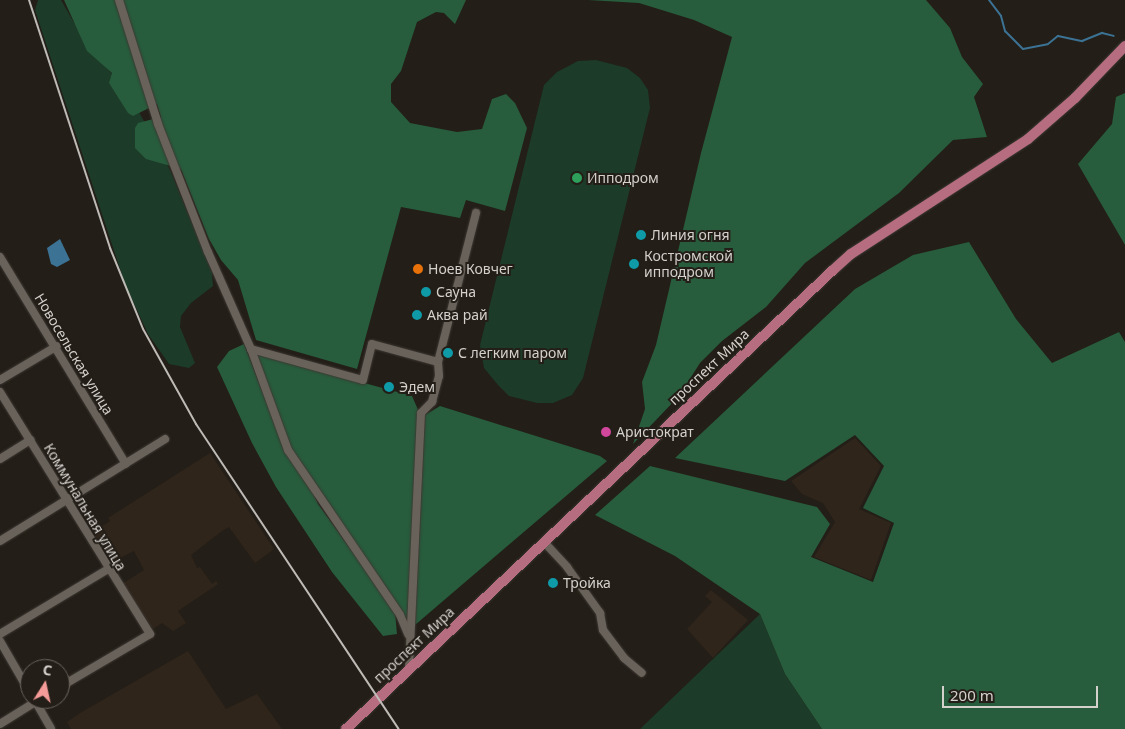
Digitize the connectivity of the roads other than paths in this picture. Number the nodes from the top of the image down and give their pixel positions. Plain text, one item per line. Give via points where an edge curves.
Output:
1 (119, 0) edge
2 (1125, 46) edge
3 (476, 213) dead end
4 (0, 257) edge
5 (56, 346) junction
6 (251, 349) junction
7 (438, 362) junction
8 (0, 380) edge
9 (0, 392) edge
10 (165, 439) dead end
11 (30, 440) junction
12 (0, 459) edge
13 (126, 464) junction
14 (68, 501) junction
15 (0, 541) edge
16 (544, 542) junction
17 (108, 570) junction
18 (0, 634) edge
19 (409, 636) junction
20 (0, 641) edge
21 (409, 668) junction
22 (642, 673) dead end
23 (20, 676) edge
24 (70, 681) edge
25 (22, 709) edge
26 (41, 709) edge
27 (0, 724) edge
28 (351, 727) edge
29 (51, 729) edge

1 - 6 street via 158,124 208,252
2 - 16 main road, проспект Мира via 1075,98 1028,139 851,254
3 - 7 street
4 - 5 street, Новосельская улица
5 - 8 street
5 - 13 street, Новосельская улица
6 - 7 street via 363,380 372,344
6 - 19 street via 288,450 400,615
7 - 19 street via 439,376 432,402 421,413
9 - 11 street, Коммунальная улица
10 - 13 street
11 - 12 street
11 - 14 street, Коммунальная улица
13 - 14 street
14 - 15 street
14 - 17 street, Коммунальная улица
16 - 21 main road, проспект Мира
16 - 22 street via 567,566 600,613 603,630 624,658
17 - 18 street
17 - 24 street, Коммунальная улица via 150,634
19 - 21 street
20 - 23 street
21 - 28 main road, проспект Мира
25 - 27 street
26 - 29 street

